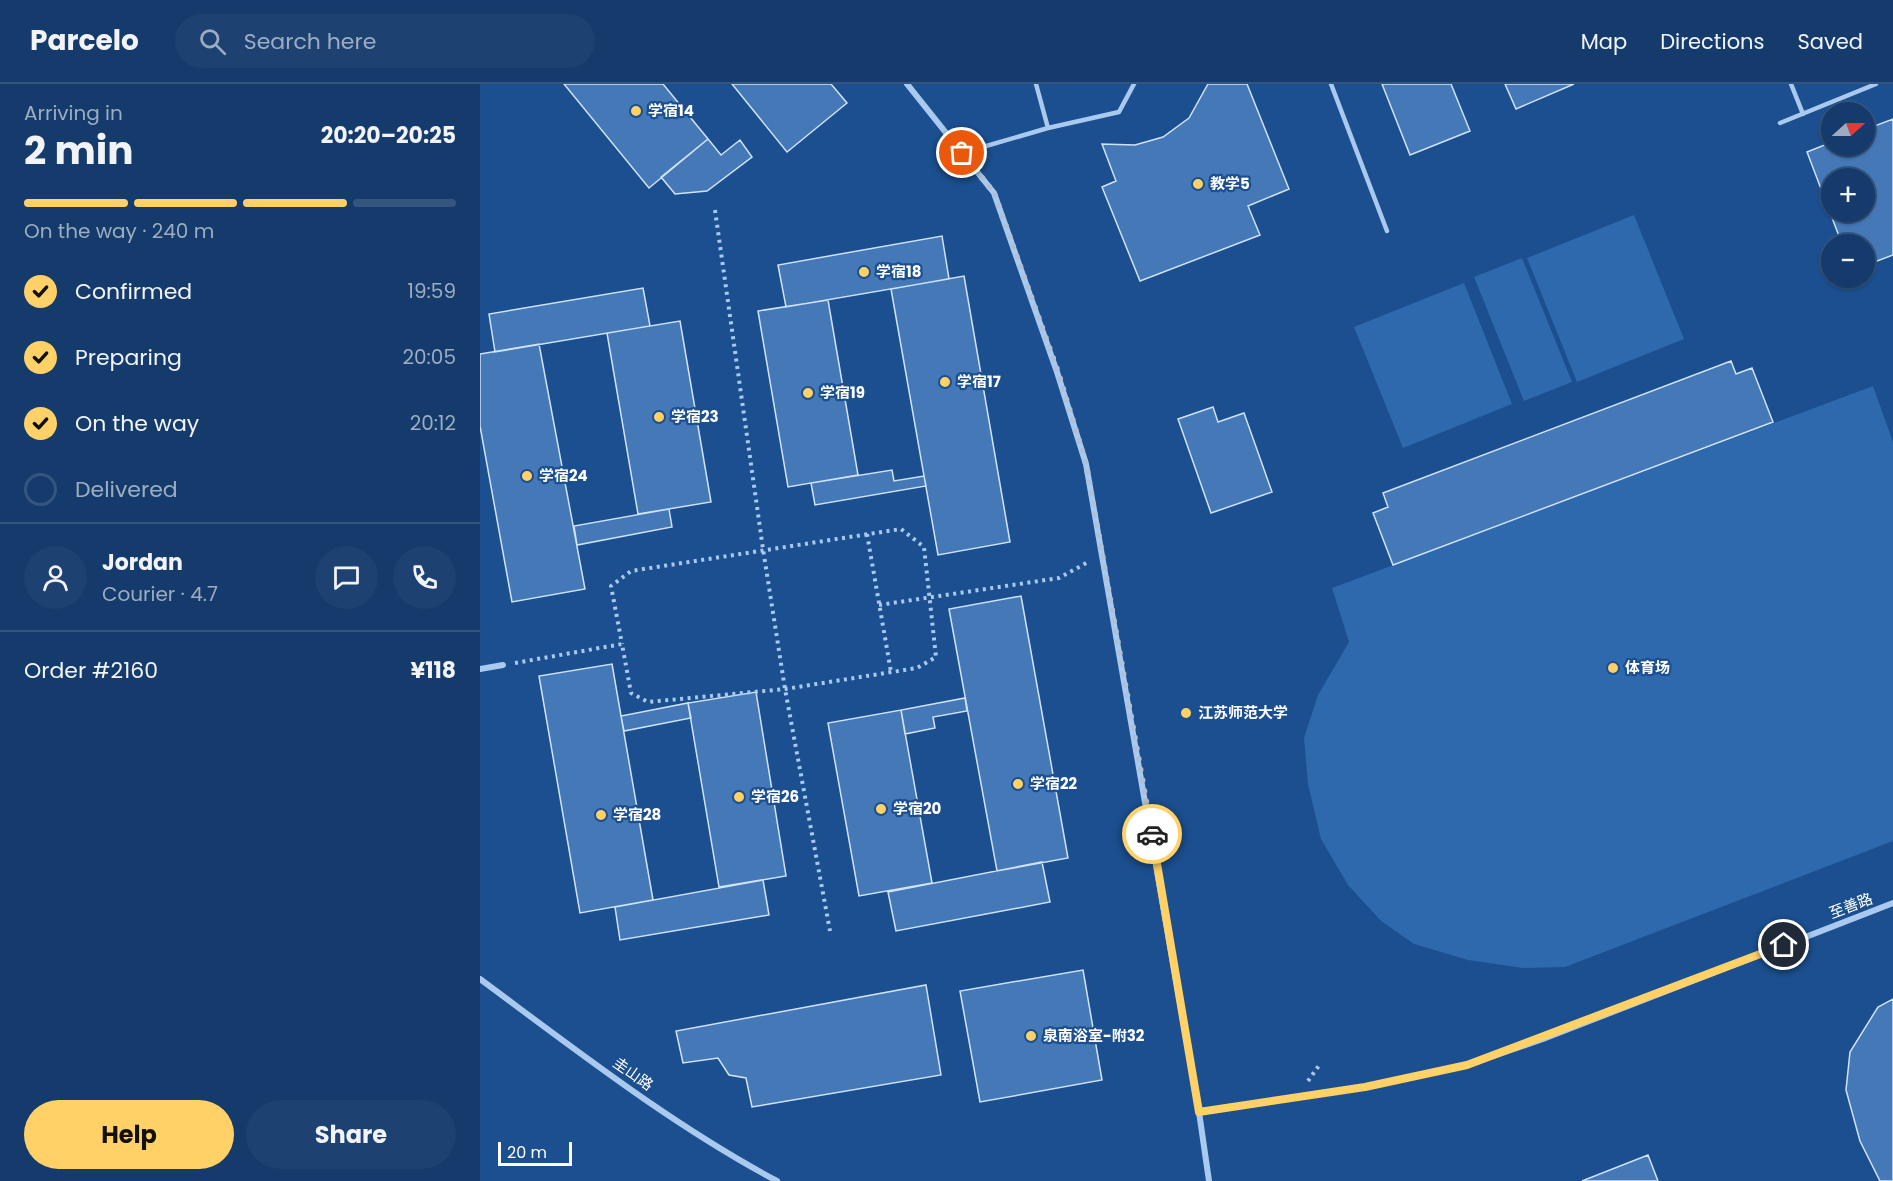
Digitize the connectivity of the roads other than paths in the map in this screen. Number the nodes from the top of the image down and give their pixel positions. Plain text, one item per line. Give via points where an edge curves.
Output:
1 (907, 84) edge
2 (1036, 84) edge
3 (1134, 84) edge
4 (1331, 84) edge
5 (1791, 84) edge
6 (1876, 84) edge
7 (1803, 114) junction
8 (1780, 123) dead end
9 (1048, 128) junction
10 (962, 153) junction
11 (1387, 231) dead end
12 (503, 665) road end
13 (480, 669) edge
14 (1893, 903) edge
15 (480, 979) edge
16 (1199, 1112) junction
17 (777, 1181) edge
18 (1209, 1181) edge

1 - 10 street
2 - 9 lane
3 - 9 lane via 1119,112
4 - 11 lane
5 - 7 lane
6 - 7 lane
7 - 8 lane
9 - 10 lane
10 - 16 street via 994,193 1058,372 1086,464
12 - 13 street
14 - 16 street, 至善路 via 1467,1065 1365,1087
15 - 17 street, 圭山路 via 729,1155
16 - 18 street

